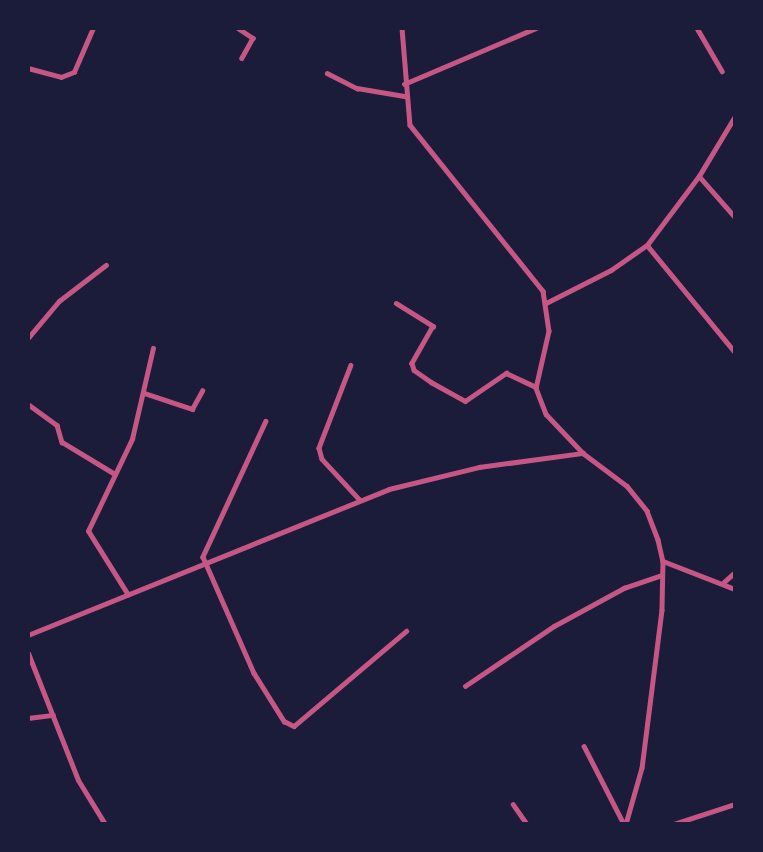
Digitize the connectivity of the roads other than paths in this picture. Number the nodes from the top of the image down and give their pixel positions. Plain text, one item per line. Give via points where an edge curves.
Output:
1 (93, 28) edge
2 (238, 28) edge
3 (402, 28) edge
4 (536, 28) edge
5 (697, 28) edge
6 (242, 58) dead end
7 (28, 68) edge
8 (722, 71) dead end
9 (327, 74) dead end
10 (404, 84) junction
11 (405, 96) junction
12 (735, 116) edge
13 (699, 176) junction
14 (735, 217) edge
15 (647, 245) junction
16 (106, 265) dead end
17 (396, 303) dead end
18 (546, 303) junction
19 (28, 338) edge
20 (153, 348) dead end
21 (735, 352) edge
22 (351, 365) dead end
23 (536, 388) junction
24 (202, 391) dead end
25 (144, 393) junction
26 (28, 404) edge
27 (266, 421) dead end
28 (583, 453) junction
29 (115, 474) junction
30 (360, 500) junction
31 (663, 561) junction
32 (205, 564) junction
33 (735, 572) edge
34 (662, 575) junction
35 (724, 582) junction
36 (735, 589) edge
37 (128, 595) junction
38 (406, 631) dead end
39 (28, 635) edge
40 (28, 653) edge
41 (465, 686) dead end
42 (53, 715) junction
43 (28, 718) edge
44 (584, 747) dead end
45 (513, 804) dead end
46 (735, 804) edge
47 (105, 824) edge
48 (527, 824) edge
49 (625, 824) edge
50 (674, 824) edge

1 - 7 street via 79,66 69,76
2 - 6 street via 253,38
3 - 10 street
4 - 10 street
5 - 8 street
9 - 11 street via 357,88
10 - 11 street
11 - 18 street via 416,135 534,278
12 - 13 street
13 - 14 street
13 - 15 street
15 - 18 street via 611,270
15 - 21 street
16 - 19 street via 59,301
17 - 23 street via 433,326 412,363 414,370 431,382 466,401 506,373
18 - 23 street via 549,331
20 - 25 street
22 - 30 street via 319,448 322,459
23 - 28 street via 546,414
24 - 25 street via 192,409
25 - 29 street via 132,439
26 - 29 street via 57,425 62,442
27 - 32 street via 203,554
28 - 30 street via 479,467
28 - 31 street via 614,474 640,501
29 - 37 street via 88,534
30 - 32 street
31 - 34 street
31 - 35 street
32 - 37 street
32 - 38 street via 254,673 288,725 294,726
33 - 35 street
34 - 41 street via 624,588 554,626
34 - 49 street via 662,610 642,768
35 - 36 street
37 - 39 street
40 - 42 street
42 - 43 street
42 - 47 street via 78,780
44 - 49 street
45 - 48 street
46 - 50 street

